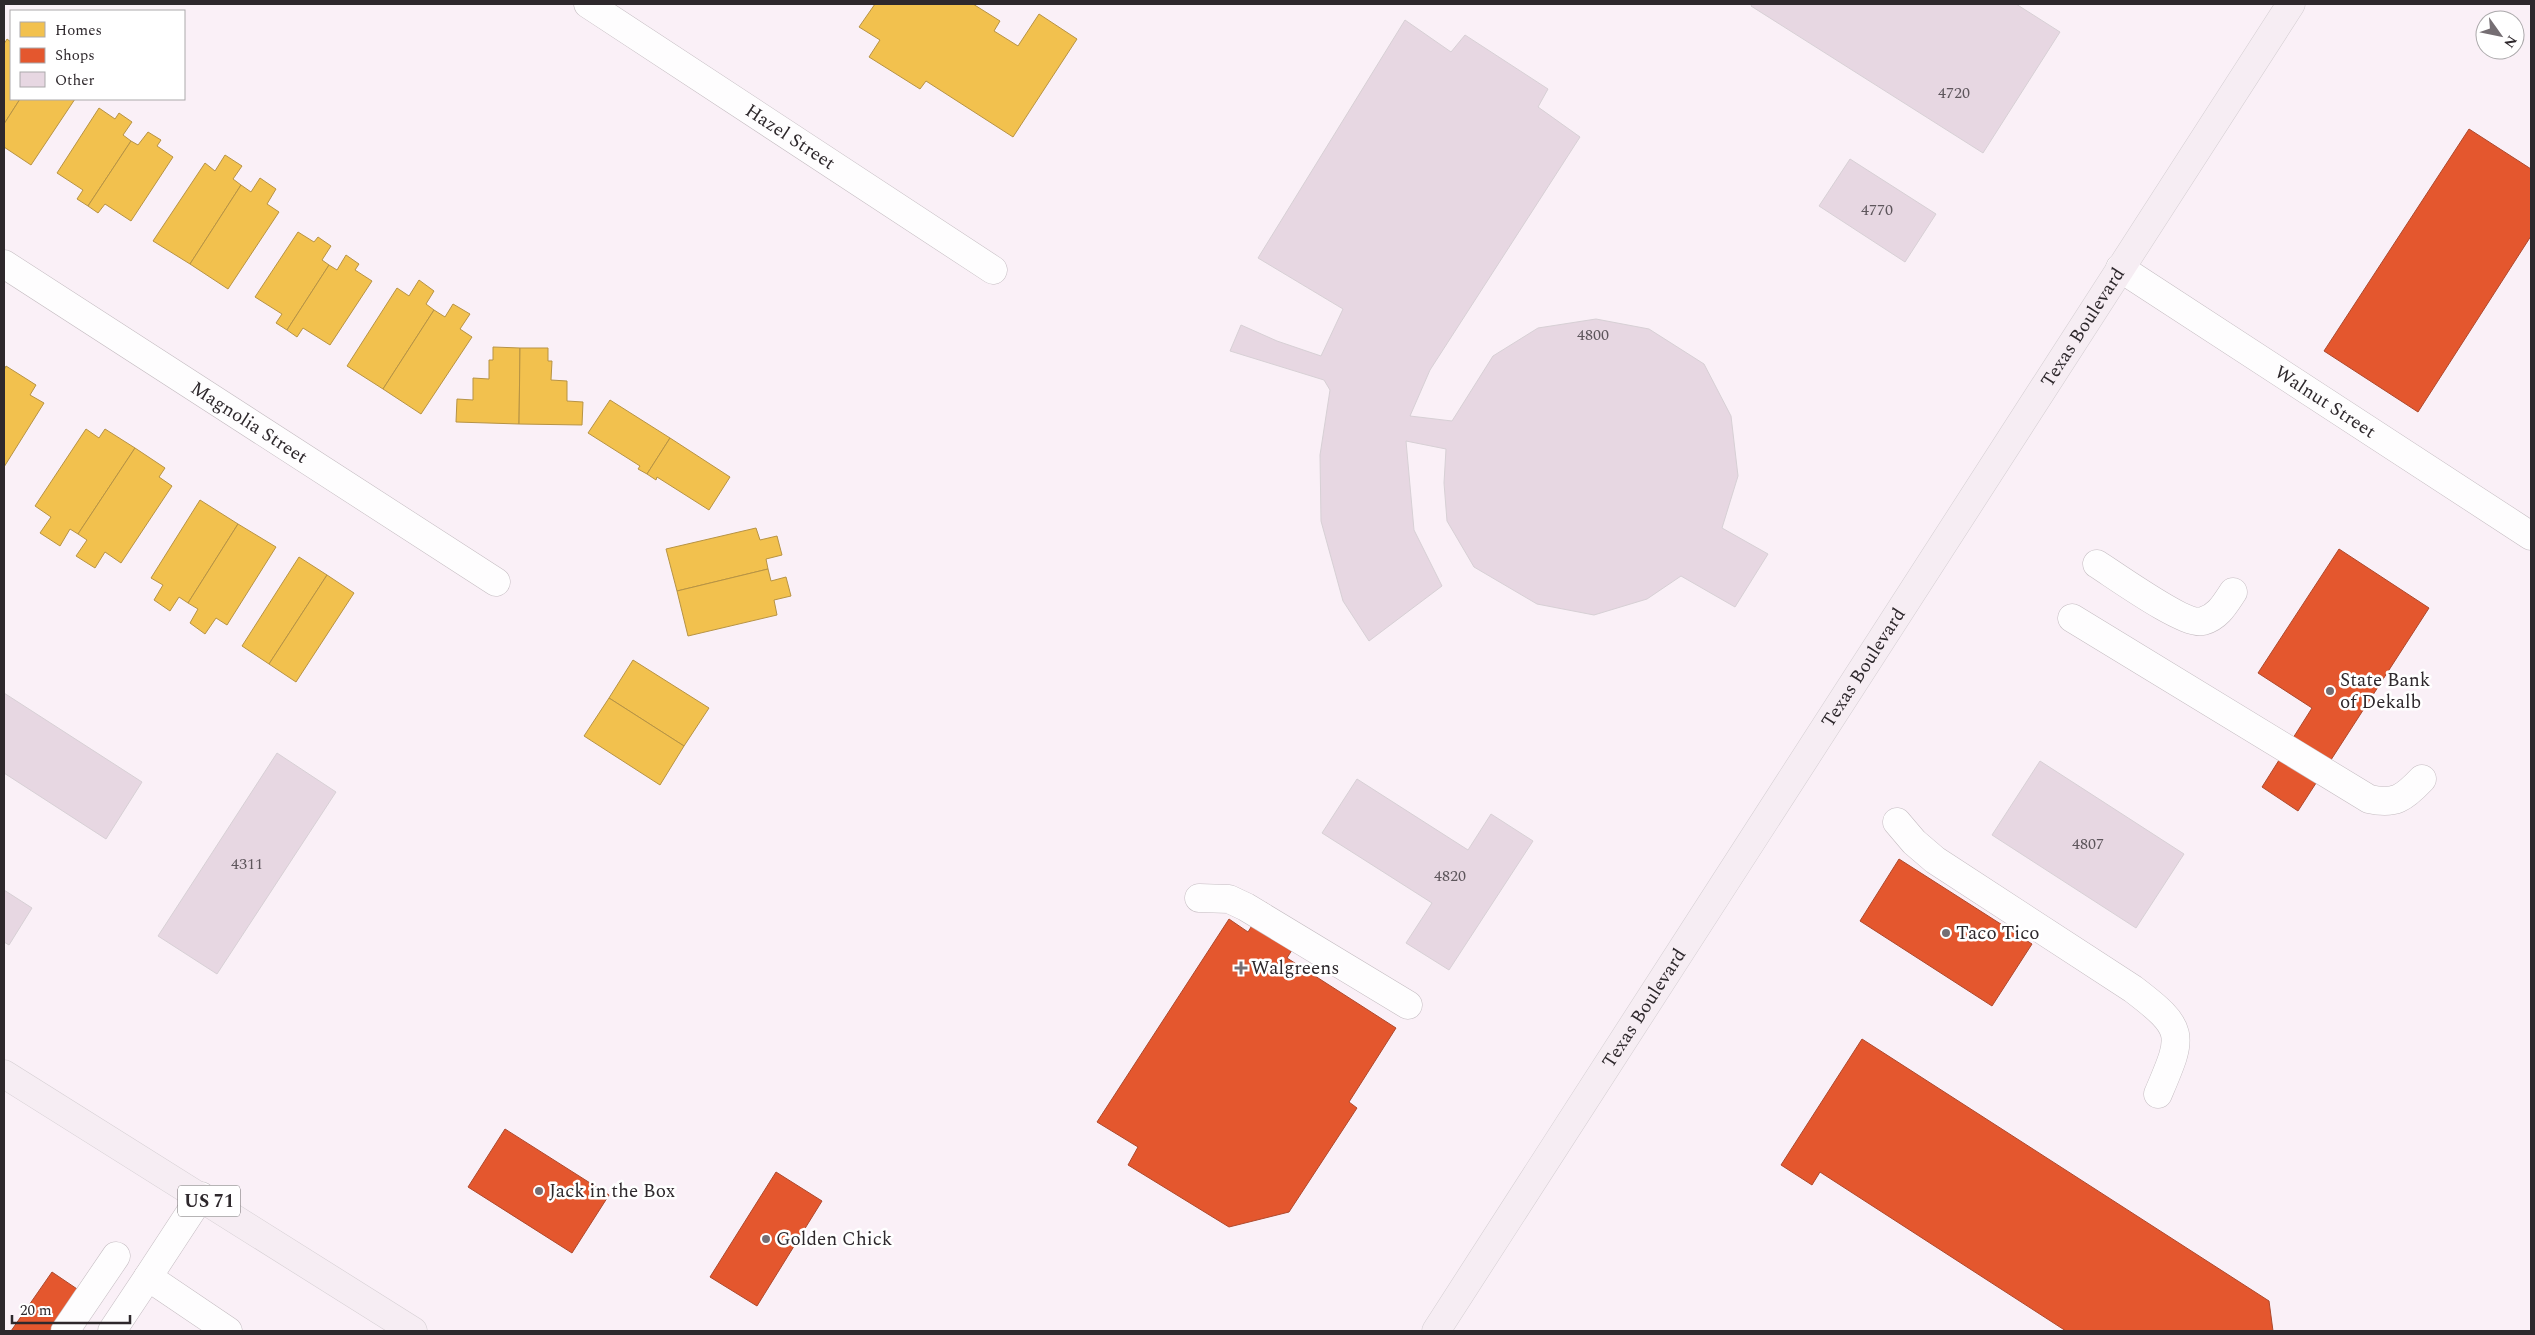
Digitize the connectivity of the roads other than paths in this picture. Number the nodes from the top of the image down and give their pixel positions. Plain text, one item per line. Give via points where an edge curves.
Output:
1 (588, 4) edge
2 (2290, 4) edge
3 (4, 264) edge
4 (2120, 268) junction
5 (993, 270) dead end
6 (2531, 536) edge
7 (2097, 564) dead end
8 (496, 582) dead end
9 (2233, 592) dead end
10 (2072, 618) dead end
11 (2422, 779) dead end
12 (1897, 822) dead end
13 (1199, 898) dead end
14 (1408, 1005) dead end
15 (6, 1080) edge
16 (2158, 1094) dead end
17 (201, 1196) junction
18 (116, 1256) dead end
19 (148, 1277) junction
20 (65, 1331) edge
21 (112, 1331) edge
22 (228, 1331) edge
23 (413, 1331) edge
24 (1436, 1331) edge

1 - 5 street, Hazel Street
2 - 4 main road, Texas Boulevard
3 - 8 street, Magnolia Street
4 - 6 street, Walnut Street
4 - 24 main road, Texas Boulevard
7 - 9 street via 2179,616 2195,622 2216,614
10 - 11 street via 2369,798 2385,802 2397,799
12 - 16 street via 1935,860 2163,1013 2173,1027 2177,1041 2174,1057
13 - 14 street via 1229,899 1246,907
15 - 17 main road, US 71
17 - 19 street
17 - 23 main road, US 71
18 - 20 street
19 - 21 street
19 - 22 street

